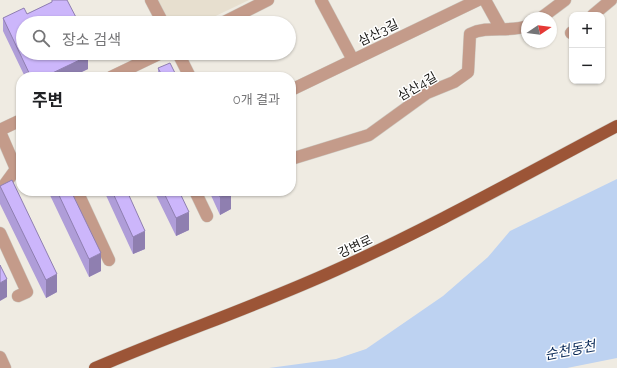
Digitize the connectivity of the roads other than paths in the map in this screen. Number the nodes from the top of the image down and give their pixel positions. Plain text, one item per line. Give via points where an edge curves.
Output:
1 (151, 0) edge
2 (268, 0) edge
3 (321, 0) edge
4 (478, 0) edge
5 (485, 0) edge
6 (565, 0) edge
7 (611, 0) edge
8 (549, 12) edge
9 (597, 12) edge
10 (159, 16) edge
11 (236, 16) edge
12 (521, 28) edge
13 (501, 29) junction
14 (146, 60) edge
15 (182, 60) edge
16 (353, 60) junction
17 (121, 72) edge
18 (188, 72) edge
19 (296, 88) edge
20 (16, 123) edge
21 (617, 126) edge
22 (0, 131) edge
23 (16, 154) edge
24 (296, 157) edge
25 (0, 191) edge
26 (79, 196) edge
27 (197, 196) edge
28 (207, 216) dead end
29 (0, 233) edge
30 (109, 260) dead end
31 (18, 296) dead end
32 (0, 357) edge
33 (5, 368) edge
34 (95, 368) edge

1 - 10 street
2 - 11 street
3 - 16 street
4 - 16 street, 삼산3길
5 - 13 street
6 - 8 street
7 - 9 street
12 - 13 street, 삼산4길
13 - 24 street, 삼산4길 via 477,30 470,34 468,72 454,82 427,94 369,135
14 - 17 street
15 - 18 street
16 - 19 street, 삼산3길
20 - 22 street
21 - 34 main road, 강변로 via 363,258
22 - 23 street
23 - 25 street via 16,169
26 - 30 street
27 - 28 street
29 - 31 street via 27,292
32 - 33 street

